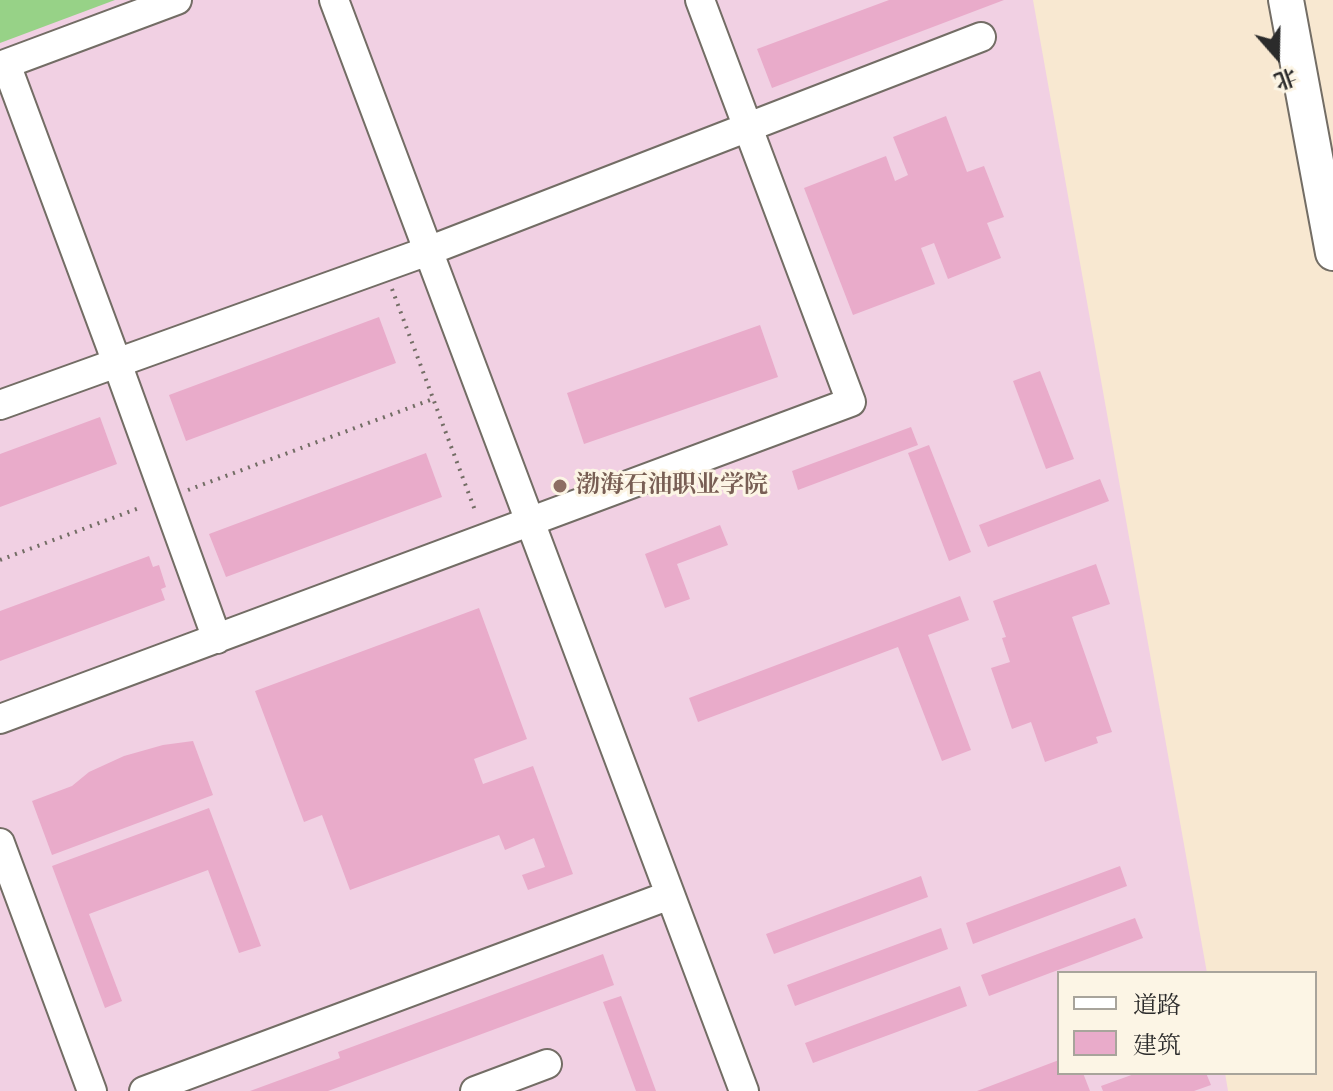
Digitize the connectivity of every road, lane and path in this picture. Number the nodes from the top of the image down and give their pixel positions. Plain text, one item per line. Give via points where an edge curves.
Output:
1 (177, 0) edge
2 (334, 0) edge
3 (700, 0) edge
4 (1286, 0) edge
5 (981, 37) dead end
6 (3, 65) edge
7 (428, 251) junction
8 (1333, 253) edge
9 (384, 267) junction
10 (117, 363) junction
11 (433, 399) junction
12 (0, 405) edge
13 (166, 498) junction
14 (530, 522) junction
15 (485, 538) junction
16 (0, 560) edge
17 (217, 639) junction
18 (0, 719) edge
19 (0, 843) edge
20 (670, 895) junction
21 (547, 1064) dead end
22 (92, 1091) edge
23 (144, 1091) edge
24 (475, 1091) edge
25 (744, 1091) edge

1 - 6 lane
2 - 7 lane
3 - 14 lane via 851,402
4 - 8 main road
5 - 7 lane
6 - 10 lane
7 - 9 lane
7 - 14 lane
9 - 10 lane
9 - 11 path
10 - 12 lane
10 - 13 lane
11 - 13 path
11 - 15 path
13 - 16 path
13 - 17 lane
14 - 15 lane
14 - 20 lane
15 - 17 lane
17 - 18 lane
19 - 22 lane
20 - 23 lane
20 - 25 lane
21 - 24 lane

